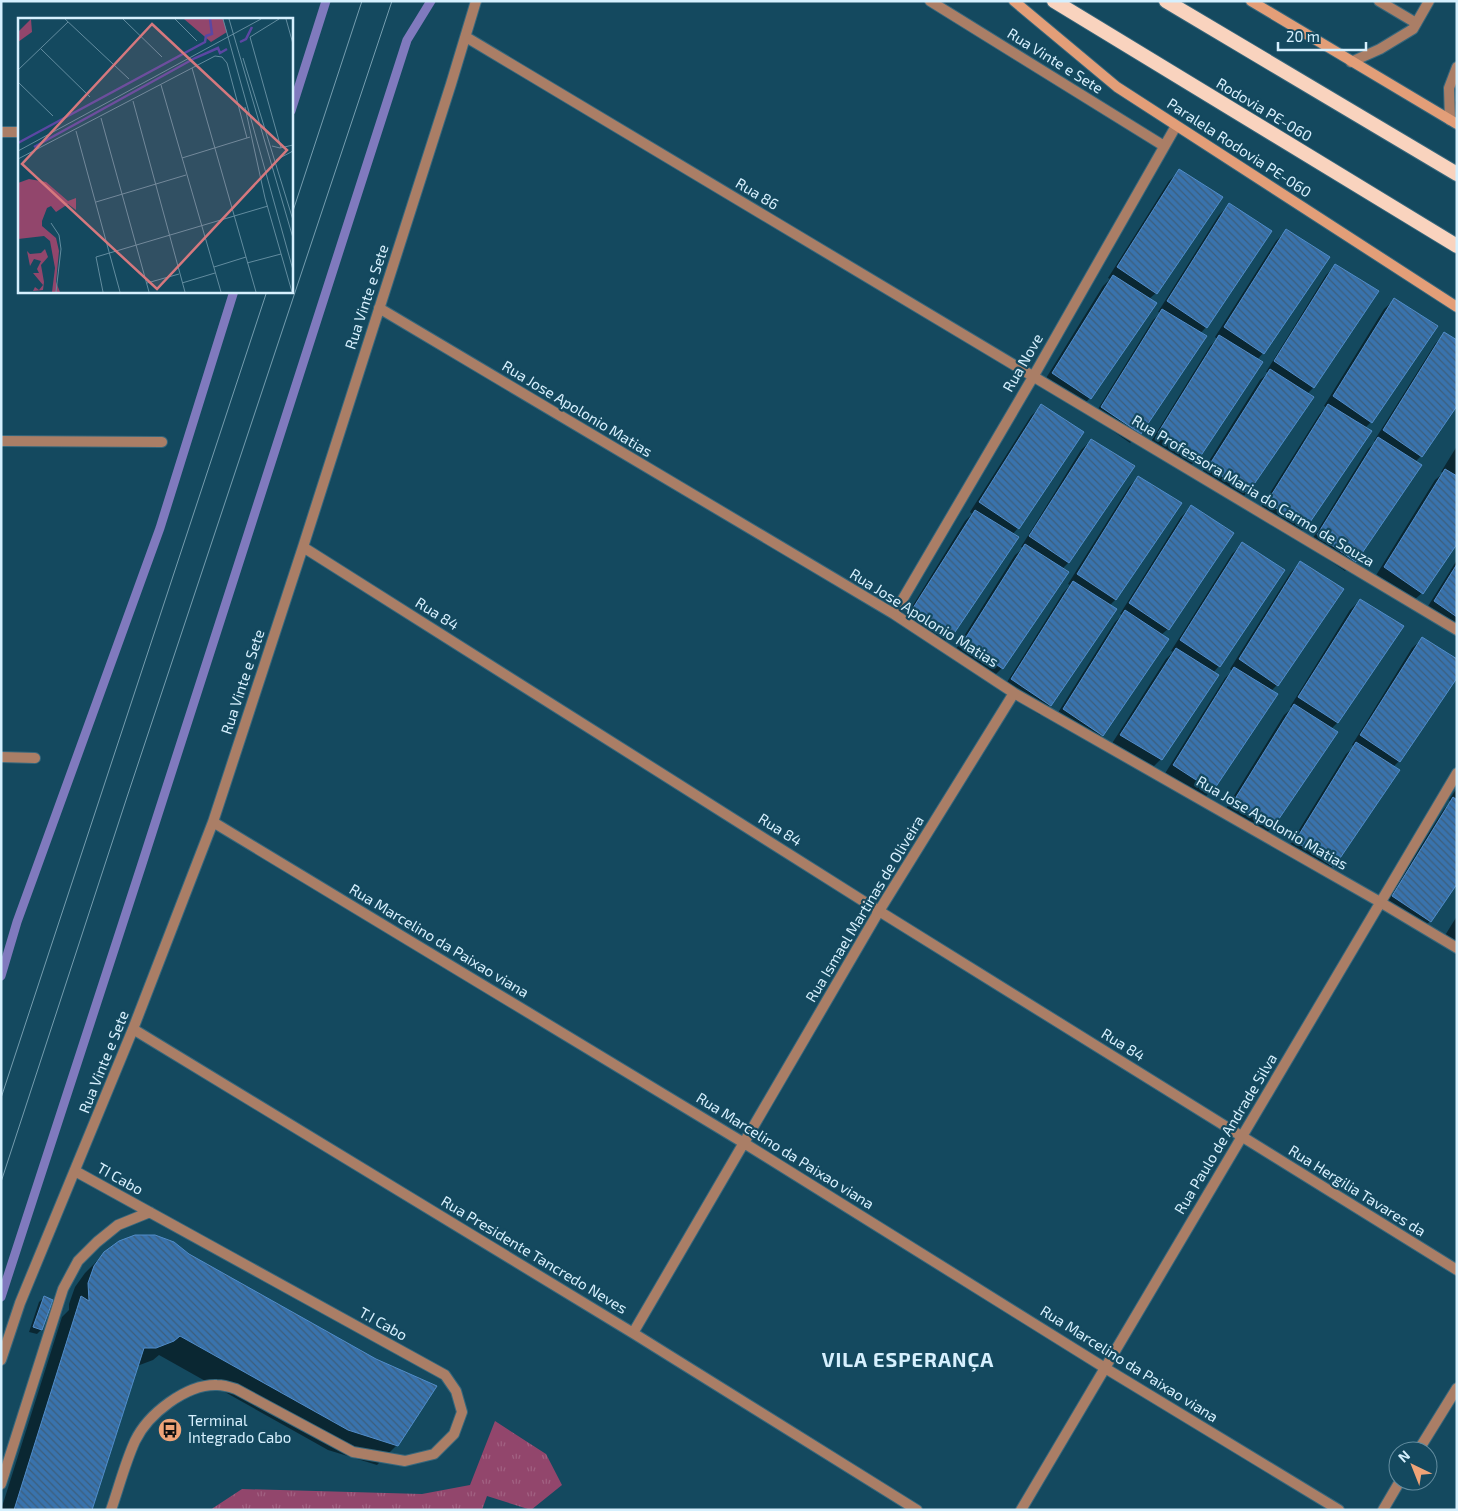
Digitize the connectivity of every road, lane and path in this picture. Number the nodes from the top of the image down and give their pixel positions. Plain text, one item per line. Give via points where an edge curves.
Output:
1 (476, 1) edge
2 (930, 1) edge
3 (1014, 1) edge
4 (1054, 1) edge
5 (1166, 1) edge
6 (1251, 1) edge
7 (1380, 1) edge
8 (1430, 1) edge
9 (1416, 23) junction
10 (466, 36) junction
11 (1351, 62) junction
12 (1457, 67) edge
13 (1453, 122) edge
14 (1176, 126) junction
15 (1, 132) edge
16 (18, 132) edge
17 (1164, 146) junction
18 (1457, 174) edge
19 (1457, 246) edge
20 (1457, 307) edge
21 (379, 308) junction
22 (1033, 377) junction
23 (1, 441) edge
24 (162, 442) dead end
25 (303, 547) junction
26 (894, 614) junction
27 (1457, 630) edge
28 (1014, 694) junction
29 (1, 757) edge
30 (36, 758) dead end
31 (1457, 773) edge
32 (213, 822) junction
33 (1380, 902) junction
34 (879, 911) junction
35 (1457, 948) edge
36 (133, 1030) junction
37 (1241, 1137) junction
38 (744, 1143) junction
39 (75, 1171) junction
40 (150, 1212) junction
41 (1457, 1270) edge
42 (633, 1333) junction
43 (1, 1360) edge
44 (1105, 1368) junction
45 (1457, 1388) edge
46 (1424, 1441) edge
47 (1, 1484) edge
48 (1394, 1491) edge
49 (111, 1510) edge
50 (917, 1510) edge
51 (1021, 1510) edge
52 (1339, 1510) edge
53 (1383, 1510) edge

1 - 10 street, Rua Vinte e Sete
2 - 17 street, Rua Vinte e Sete
3 - 14 main road, Paralela Rodovia PE-060 via 1117,87
4 - 19 highway, Rodovia PE-060
5 - 18 highway
6 - 11 main road
7 - 9 street
8 - 9 street
9 - 11 street via 1413,29 1380,50
10 - 21 street, Rua Vinte e Sete
10 - 22 street, Rua 86
11 - 13 main road
12 - 13 street via 1449,88
14 - 17 street, Rua Nove
14 - 20 main road, Paralela Rodovia PE-060
15 - 16 street
17 - 22 street, Rua Nove
21 - 25 street, Rua Vinte e Sete
21 - 26 street, Rua Jose Apolonio Matias
22 - 26 street, Rua Nove
22 - 27 street, Rua Professora Maria do Carmo de Souza
23 - 24 street
25 - 32 street, Rua Vinte e Sete
25 - 34 street, Rua 84
26 - 28 street, Rua Jose Apolonio Matias
28 - 33 street, Rua Jose Apolonio Matias
28 - 34 street, Rua Ismael Martinas de Oliveira
29 - 30 street
31 - 33 street, Rua Paulo de Andrade Silva
32 - 36 street, Rua Vinte e Sete
32 - 38 street, Rua Marcelino da Paixao viana
33 - 35 street, Rua Jose Apolonio Matias
33 - 37 street, Rua Paulo de Andrade Silva
34 - 37 street, Rua 84
34 - 38 street, Rua Ismael Martinas de Oliveira
36 - 39 street, Rua Vinte e Sete
36 - 42 street, Rua Presidente Tancredo Neves
37 - 41 street, Rua Hergilia Tavares da
37 - 44 street, Rua Paulo de Andrade Silva
38 - 42 street, Rua Ismael Martinas de Oliveira
38 - 44 street, Rua Marcelino da Paixao viana
39 - 40 street, TI Cabo
39 - 43 street, Rua Vinte e Sete via 20,1303
40 - 47 street via 118,1225 78,1261 63,1289
40 - 49 street, T.I Cabo via 445,1375 456,1391 462,1412 454,1434 434,1454 405,1461 353,1452 236,1388 216,1385 194,1389 175,1398 146,1424 136,1440
42 - 50 street, Rua Presidente Tancredo Neves
44 - 51 street, Rua Paulo de Andrade Silva
44 - 52 street, Rua Marcelino da Paixao viana
45 - 46 street
48 - 53 street

